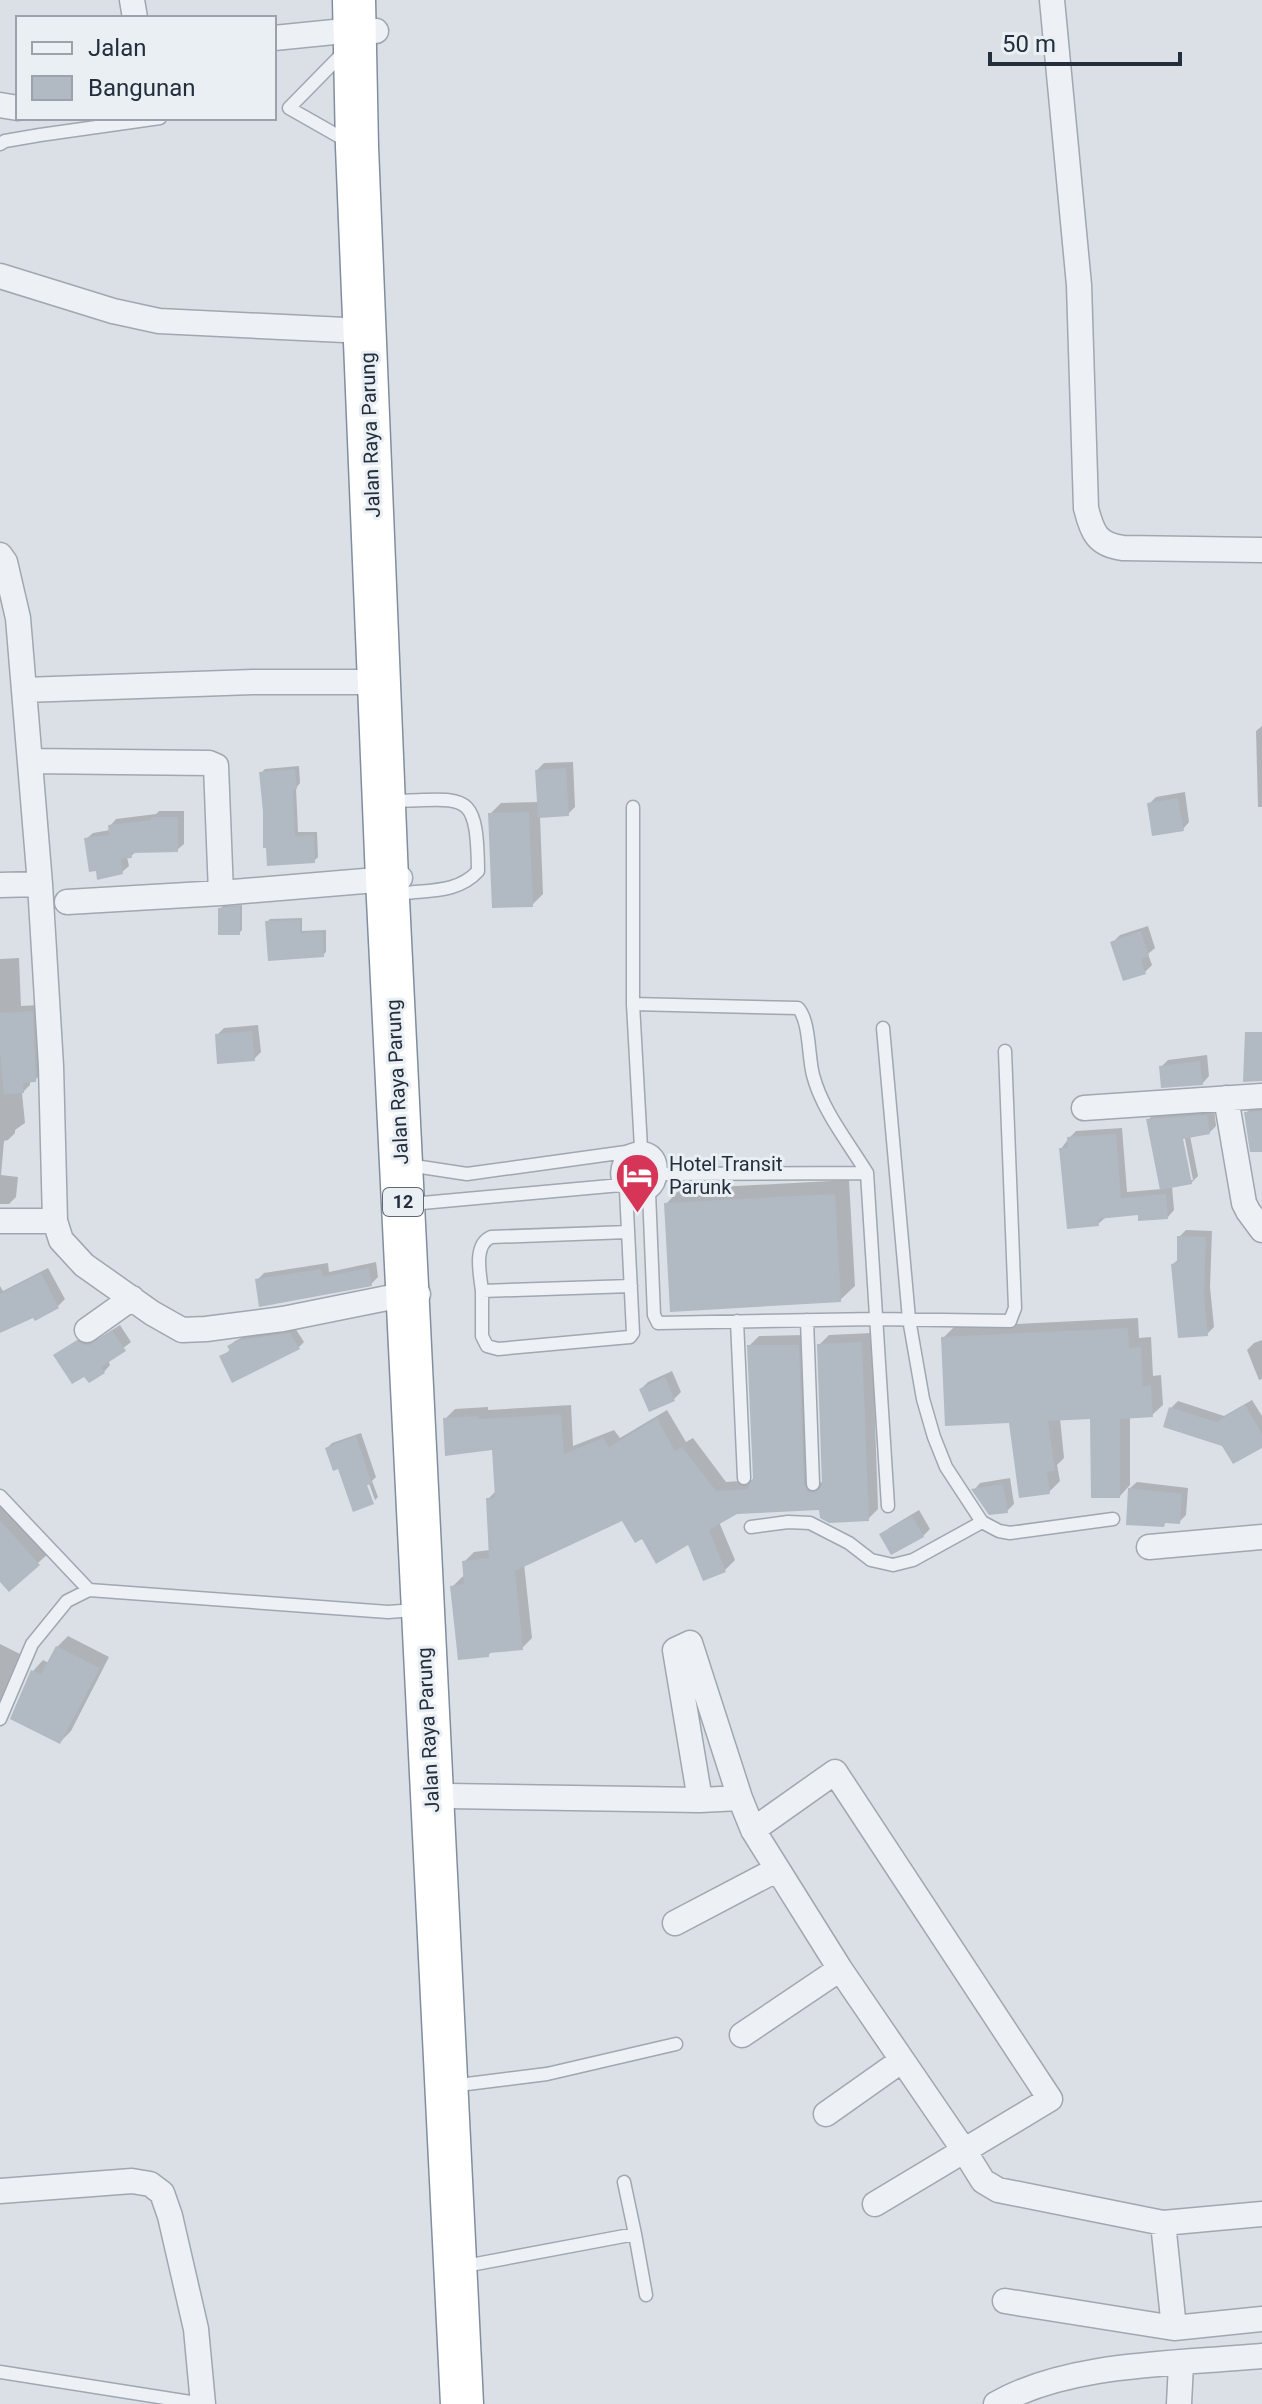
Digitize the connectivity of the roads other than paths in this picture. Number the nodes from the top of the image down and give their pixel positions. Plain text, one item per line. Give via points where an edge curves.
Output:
1 (1052, 0) edge
2 (363, 20) edge
3 (276, 38) edge
4 (289, 108) junction
5 (276, 109) edge
6 (146, 120) edge
7 (0, 144) edge
8 (357, 147) junction
9 (0, 276) edge
10 (365, 331) junction
11 (1262, 550) edge
12 (0, 555) edge
13 (380, 682) junction
14 (24, 690) junction
15 (30, 761) junction
16 (394, 800) junction
17 (633, 807) dead end
18 (399, 883) junction
19 (40, 884) junction
20 (0, 885) edge
21 (221, 893) junction
22 (67, 902) dead end
23 (633, 1004) junction
24 (883, 1028) dead end
25 (1005, 1051) dead end
26 (1262, 1096) edge
27 (1226, 1098) junction
28 (1084, 1108) dead end
29 (641, 1148) junction
30 (626, 1152) junction
31 (867, 1173) junction
32 (662, 1174) junction
33 (409, 1184) junction
34 (624, 1188) junction
35 (649, 1192) junction
36 (0, 1221) edge
37 (55, 1221) junction
38 (1262, 1230) edge
39 (628, 1232) junction
40 (631, 1286) junction
41 (482, 1291) junction
42 (414, 1294) junction
43 (132, 1298) junction
44 (875, 1319) junction
45 (909, 1319) junction
46 (807, 1320) junction
47 (737, 1321) junction
48 (87, 1330) dead end
49 (744, 1478) dead end
50 (813, 1484) dead end
51 (0, 1496) edge
52 (888, 1506) dead end
53 (1113, 1519) dead end
54 (982, 1522) junction
55 (751, 1527) dead end
56 (1262, 1537) edge
57 (1149, 1547) dead end
58 (89, 1590) junction
59 (422, 1610) junction
60 (0, 1719) edge
61 (448, 1796) junction
62 (740, 1798) junction
63 (700, 1800) junction
64 (753, 1830) junction
65 (776, 1870) junction
66 (675, 1923) dead end
67 (840, 1969) junction
68 (742, 2035) dead end
69 (676, 2044) dead end
70 (901, 2061) junction
71 (459, 2085) junction
72 (826, 2114) dead end
73 (965, 2152) junction
74 (624, 2182) dead end
75 (0, 2191) edge
76 (875, 2204) dead end
77 (1262, 2214) edge
78 (1163, 2223) junction
79 (635, 2234) junction
80 (465, 2266) junction
81 (646, 2295) dead end
82 (1005, 2301) dead end
83 (1262, 2319) edge
84 (1174, 2328) junction
85 (1262, 2356) edge
86 (1181, 2364) junction
87 (0, 2372) edge
88 (203, 2404) edge
89 (462, 2404) edge
90 (477, 2404) edge
91 (996, 2404) edge
92 (1179, 2404) edge

1 - 11 street via 1079,285 1086,508 1091,528 1108,546
2 - 3 street
2 - 4 lane
2 - 8 highway, Jalan Raya Parung / 12
2 - 16 highway, Jalan Raya Parung / 12 via 382,324
4 - 5 lane
4 - 8 lane
6 - 7 lane
8 - 10 highway, Jalan Raya Parung / 12
9 - 10 street via 159,321
10 - 13 highway, Jalan Raya Parung / 12
12 - 14 street via 18,618
13 - 14 street
13 - 16 highway, Jalan Raya Parung / 12
14 - 15 street
15 - 19 street
15 - 21 street via 216,766
16 - 18 highway, Jalan Raya Parung / 12
16 - 18 lane via 459,801 473,813 477,834 478,871 467,882 449,889
17 - 23 lane
18 - 21 street
18 - 33 highway, Jalan Raya Parung / 12
19 - 20 street
19 - 37 street
21 - 22 street
23 - 29 lane
23 - 31 lane via 798,1008 825,1105
24 - 45 lane
25 - 45 lane via 1013,1315 1010,1321
26 - 27 street
27 - 28 street
27 - 38 street via 1244,1203
29 - 30 lane
29 - 32 lane via 657,1157
30 - 33 lane
30 - 34 lane via 617,1168
31 - 32 lane
31 - 44 lane
32 - 35 lane
33 - 34 lane
33 - 42 highway, Jalan Raya Parung / 12
34 - 35 lane
34 - 39 lane
35 - 47 lane via 655,1320
36 - 37 street
37 - 43 street via 61,1240 84,1265
39 - 40 lane
39 - 41 lane via 491,1237 480,1247
40 - 41 lane
40 - 41 lane via 630,1337 498,1349 487,1346 482,1336
42 - 43 street via 283,1319 182,1330
42 - 59 highway, Jalan Raya Parung / 12
42 - 61 highway, Jalan Raya Parung / 12
43 - 48 street
44 - 45 lane
44 - 46 lane
44 - 52 lane
45 - 54 lane via 934,1437 946,1467
46 - 47 lane
46 - 50 lane
47 - 49 lane
51 - 58 lane
53 - 54 lane via 1010,1533
54 - 55 lane via 913,1560 893,1565 871,1560 810,1523
56 - 57 street
58 - 59 lane via 388,1612
58 - 60 lane via 67,1601 32,1644
59 - 89 highway, Jalan Raya Parung / 12
61 - 63 street
61 - 71 highway, Jalan Raya Parung / 12
62 - 63 street
62 - 63 street via 690,1643 675,1650
62 - 64 street
64 - 65 street
64 - 73 street via 835,1772 1050,2099
65 - 66 street
65 - 67 street
67 - 68 street
67 - 70 street
69 - 71 lane via 547,2074
70 - 72 street
70 - 73 street
71 - 80 highway, Jalan Raya Parung / 12
73 - 76 street
73 - 78 street via 990,2187
74 - 79 lane
75 - 88 street via 132,2181 162,2193 196,2329
77 - 78 street
78 - 84 street
79 - 80 lane
79 - 81 lane
80 - 90 highway, Jalan Raya Parung / 12
82 - 84 street
83 - 84 street
85 - 86 street
86 - 91 street via 1070,2376
86 - 92 street
87 - 88 lane

